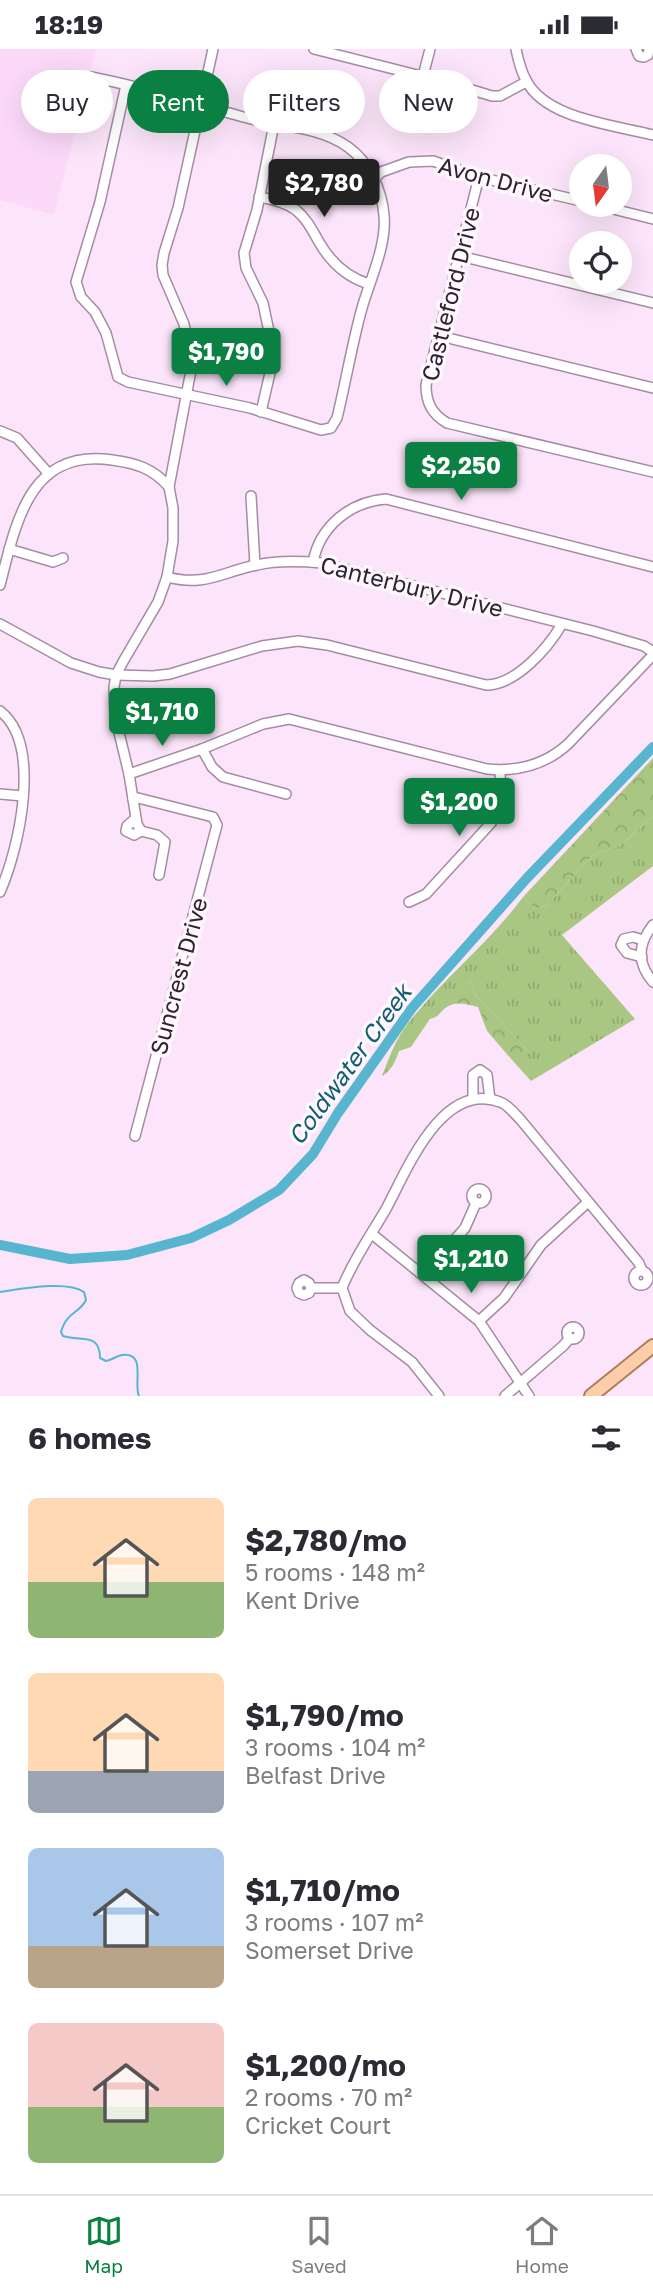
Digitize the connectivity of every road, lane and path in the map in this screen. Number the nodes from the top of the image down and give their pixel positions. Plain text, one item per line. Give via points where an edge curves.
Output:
1 (213, 49) edge
2 (314, 49) edge
3 (430, 49) edge
4 (516, 49) edge
5 (636, 49) edge
6 (649, 49) edge
7 (208, 70) edge
8 (399, 70) edge
9 (425, 70) edge
10 (113, 82) edge
11 (526, 82) junction
12 (126, 85) joint
13 (478, 92) edge
14 (193, 133) edge
15 (272, 133) edge
16 (317, 133) edge
17 (653, 135) edge
18 (480, 177) junction
19 (374, 179) junction
20 (259, 197) junction
21 (569, 198) edge
22 (632, 214) edge
23 (653, 219) edge
24 (460, 256) junction
25 (369, 285) junction
26 (653, 303) edge
27 (440, 336) junction
28 (653, 388) edge
29 (188, 394) junction
30 (261, 412) junction
31 (0, 431) edge
32 (653, 472) edge
33 (49, 474) junction
34 (169, 487) junction
35 (251, 496) dead end
36 (9, 549) junction
37 (63, 558) dead end
38 (313, 562) junction
39 (255, 565) junction
40 (653, 567) edge
41 (167, 577) junction
42 (0, 585) edge
43 (0, 624) edge
44 (562, 624) junction
45 (653, 654) edge
46 (116, 675) junction
47 (0, 711) edge
48 (202, 749) junction
49 (500, 771) junction
50 (129, 774) junction
51 (0, 794) edge
52 (286, 794) dead end
53 (23, 796) junction
54 (132, 799) junction
55 (159, 876) dead end
56 (0, 892) edge
57 (409, 902) dead end
58 (653, 925) edge
59 (642, 942) junction
60 (642, 957) junction
61 (653, 982) edge
62 (473, 1099) junction
63 (489, 1099) junction
64 (135, 1136) dead end
65 (588, 1202) junction
66 (476, 1203) dead end
67 (372, 1234) junction
68 (642, 1271) dead end
69 (424, 1275) junction
70 (312, 1288) dead end
71 (342, 1288) junction
72 (479, 1321) junction
73 (570, 1338) dead end
74 (653, 1346) edge
75 (519, 1384) junction
76 (439, 1396) edge
77 (505, 1396) edge
78 (529, 1396) edge
79 (591, 1396) edge

1 - 7 street
2 - 8 street
3 - 9 street
4 - 11 street
5 - 6 street via 644,57
10 - 12 street
11 - 13 street via 500,96
11 - 17 street via 544,101 562,111
12 - 29 street via 100,202 76,282 106,333 118,377
14 - 29 street via 162,265 190,345
15 - 20 street
16 - 19 street via 353,151
18 - 19 street, Avon Drive via 444,163 419,160 390,168
18 - 21 street, Avon Drive
18 - 24 street, Castleford Drive
19 - 25 street via 384,231
20 - 25 street via 296,211 336,265
20 - 30 street via 244,261 263,303 271,341
22 - 23 street
24 - 26 street
24 - 27 street, Castleford Drive
25 - 30 street via 331,428 321,430
27 - 28 street
27 - 32 street, Castleford Drive via 426,385 428,404 447,423
29 - 30 street
29 - 34 street
31 - 33 street via 17,438
33 - 34 street via 77,461 102,459 152,470
33 - 36 street via 27,498
34 - 41 street via 174,524
35 - 39 street
36 - 37 street via 53,562
36 - 42 street
38 - 39 street, Canterbury Drive
38 - 40 street via 323,537 342,514 386,499
38 - 44 street, Canterbury Drive
39 - 41 street, Canterbury Drive via 198,582
41 - 46 street
43 - 46 street via 71,663
44 - 45 street, Canterbury Drive via 644,646
44 - 46 street via 516,676 497,685 298,641 262,646 170,674
45 - 49 street via 561,751 534,766
46 - 50 street via 115,716
47 - 53 street via 17,732
48 - 49 street via 263,724 289,719
48 - 50 street
48 - 52 street via 223,777
49 - 57 street via 501,798 491,824 426,894
50 - 54 street
51 - 53 street
53 - 56 street via 18,838
54 - 55 street via 141,831 165,842
54 - 64 street, Suncrest Drive via 213,817 217,825
58 - 59 street
59 - 60 street
59 - 60 street via 627,937 621,945 627,953
60 - 61 street via 643,969
62 - 63 street
62 - 63 street via 473,1075 480,1070 487,1075
62 - 67 street via 451,1110 430,1129
63 - 65 street via 502,1102 520,1119
65 - 68 street
65 - 72 street via 541,1245 504,1298
66 - 69 street via 465,1228
67 - 69 street
67 - 71 street
69 - 72 street
70 - 71 street
71 - 76 street via 350,1311 412,1362
72 - 75 street
73 - 75 street
74 - 79 main road
75 - 77 street
75 - 78 street

